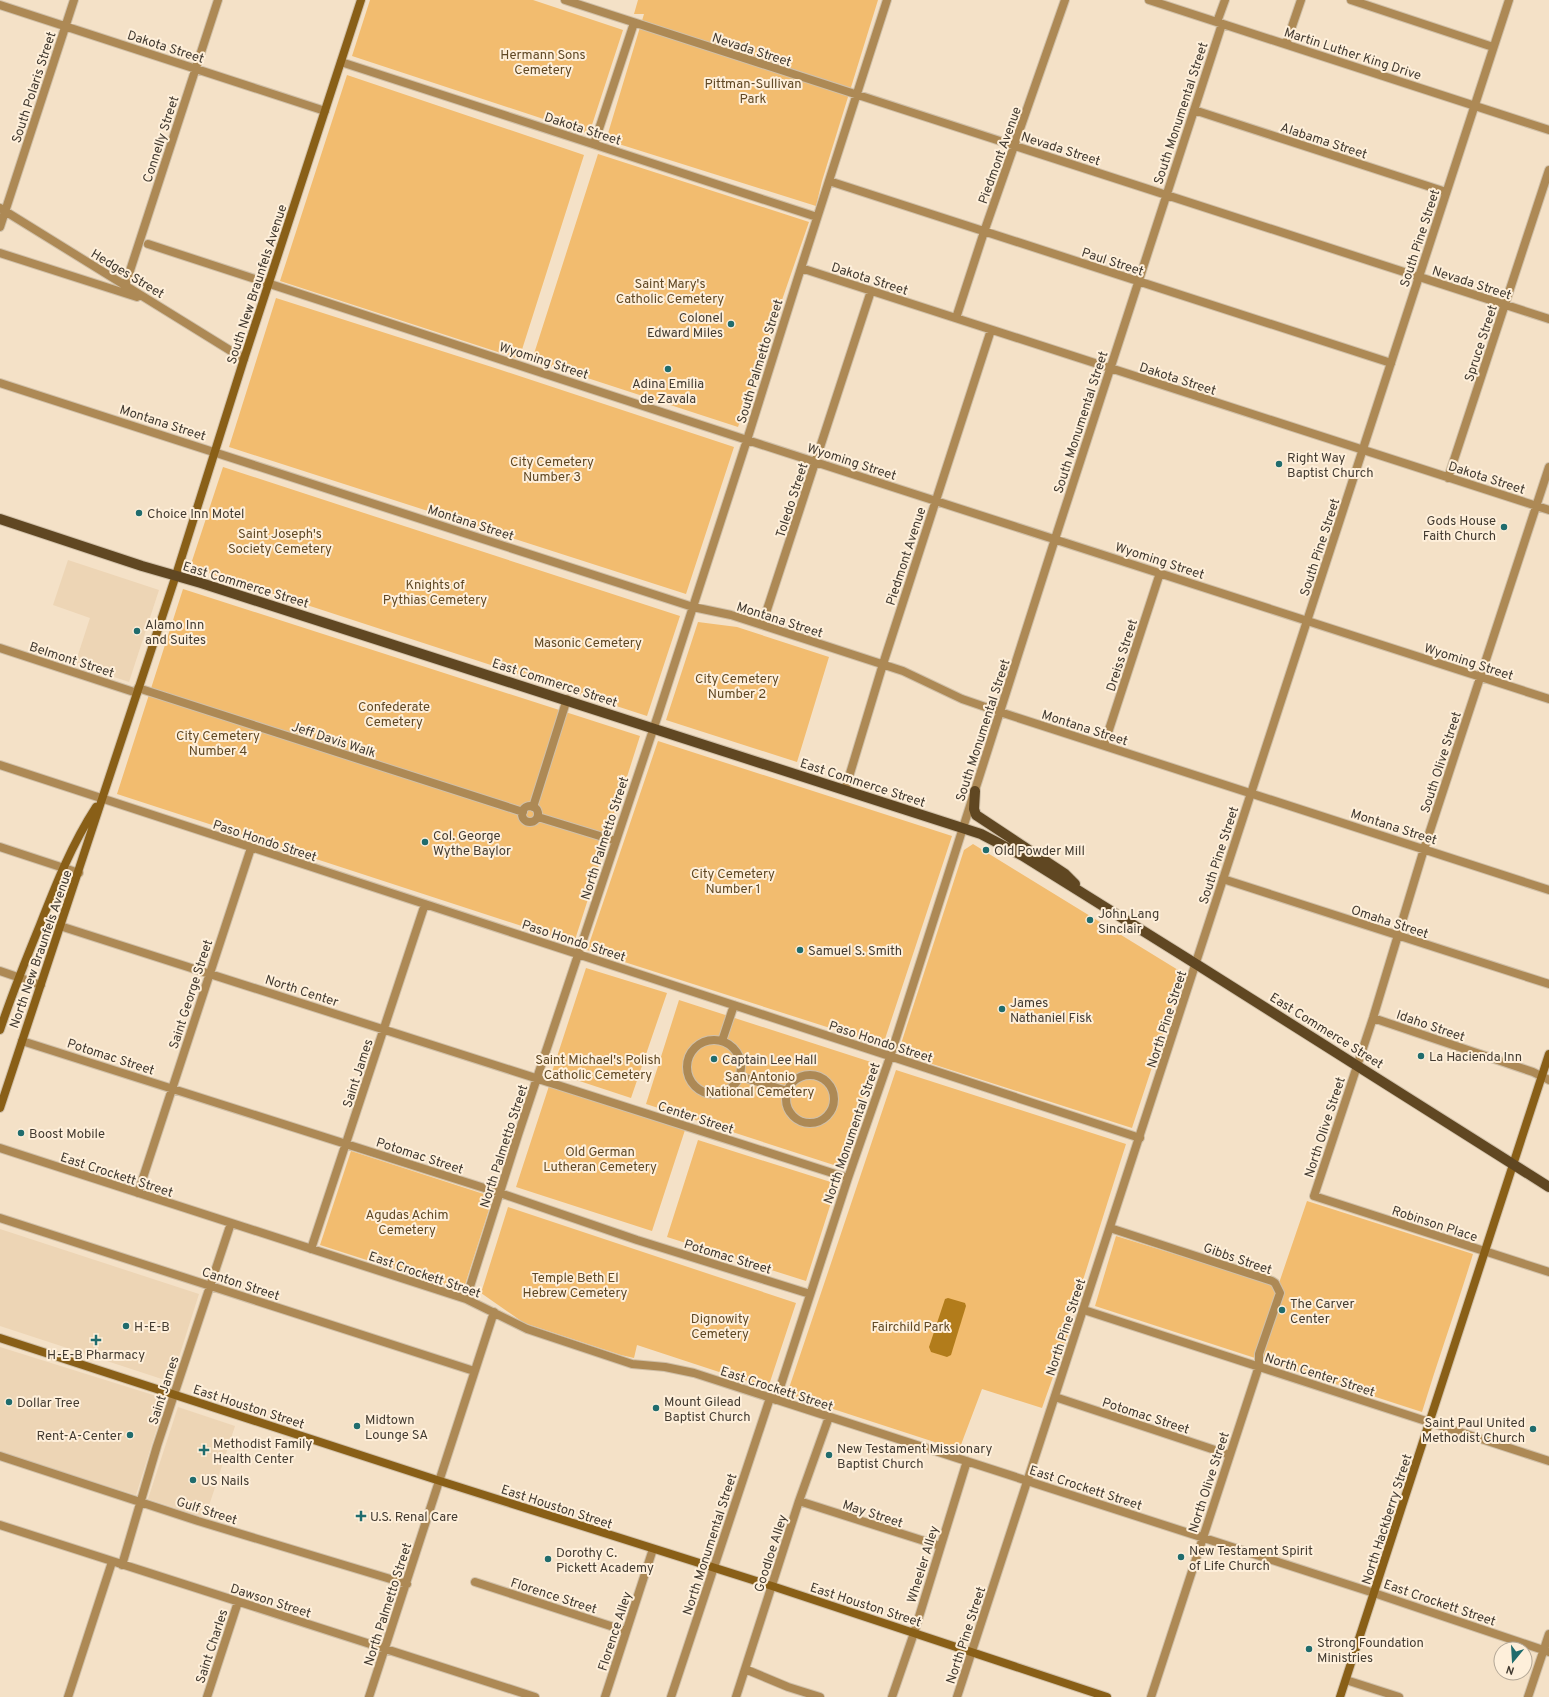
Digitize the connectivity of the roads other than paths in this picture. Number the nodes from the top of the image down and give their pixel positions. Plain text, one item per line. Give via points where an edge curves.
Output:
1 (74, 0) edge
2 (218, 0) edge
3 (361, 0) edge
4 (565, 0) edge
5 (887, 0) edge
6 (1065, 0) edge
7 (1150, 0) edge
8 (1224, 0) edge
9 (1301, 0) edge
10 (1351, 0) edge
11 (1508, 0) edge
12 (0, 5) edge
13 (634, 23) junction
14 (1220, 23) junction
15 (65, 26) junction
16 (1286, 44) junction
17 (1493, 47) junction
18 (341, 62) junction
19 (196, 68) junction
20 (856, 95) junction
21 (1474, 105) junction
22 (1194, 110) junction
23 (325, 111) junction
24 (1549, 130) edge
25 (594, 144) junction
26 (1015, 146) junction
27 (1549, 170) edge
28 (829, 181) junction
29 (1446, 192) junction
30 (1167, 195) junction
31 (3, 210) edge
32 (817, 217) junction
33 (0, 227) edge
34 (984, 232) junction
35 (148, 244) dead end
36 (0, 253) edge
37 (801, 268) junction
38 (1419, 277) junction
39 (1138, 282) junction
40 (269, 283) junction
41 (125, 286) junction
42 (871, 291) junction
43 (151, 301) junction
44 (1505, 305) junction
45 (956, 318) junction
46 (1549, 320) edge
47 (991, 330) junction
48 (244, 359) junction
49 (1391, 363) junction
50 (1110, 368) junction
51 (0, 383) edge
52 (747, 440) junction
53 (1363, 450) junction
54 (216, 452) junction
55 (816, 462) junction
56 (1549, 467) edge
57 (1448, 478) junction
58 (936, 501) junction
59 (1536, 506) junction
60 (1549, 510) edge
61 (0, 519) edge
62 (1055, 539) junction
63 (1160, 573) junction
64 (176, 575) junction
65 (693, 607) junction
66 (1308, 621) junction
67 (762, 625) junction
68 (0, 648) edge
69 (883, 664) junction
70 (1480, 677) junction
71 (138, 690) junction
72 (1549, 699) edge
73 (567, 700) junction
74 (1000, 712) junction
75 (653, 728) junction
76 (1104, 745) junction
77 (0, 765) edge
78 (845, 790) junction
79 (975, 791) junction
80 (1251, 794) junction
81 (102, 798) junction
82 (533, 807) junction
83 (523, 812) junction
84 (538, 817) junction
85 (963, 827) junction
86 (616, 841) junction
87 (0, 847) edge
88 (251, 848) junction
89 (1424, 849) junction
90 (63, 868) junction
91 (79, 873) junction
92 (1223, 879) junction
93 (1549, 890) edge
94 (1089, 897) junction
95 (425, 904) junction
96 (60, 926) junction
97 (1398, 936) junction
98 (578, 954) junction
99 (1196, 964) junction
100 (0, 971) edge
101 (210, 974) junction
102 (18, 977) junction
103 (41, 984) junction
104 (1549, 984) edge
105 (734, 1005) junction
106 (1373, 1018) junction
107 (385, 1029) junction
108 (0, 1030) edge
109 (22, 1041) junction
110 (722, 1041) junction
111 (1549, 1054) edge
112 (890, 1057) junction
113 (1357, 1065) junction
114 (740, 1076) junction
115 (537, 1078) junction
116 (1545, 1078) edge
117 (172, 1088) junction
118 (787, 1092) junction
119 (0, 1108) edge
120 (1140, 1138) junction
121 (347, 1144) junction
122 (0, 1148) edge
123 (1513, 1165) junction
124 (848, 1178) junction
125 (1549, 1187) edge
126 (138, 1193) junction
127 (500, 1193) junction
128 (1314, 1196) joint
129 (0, 1218) edge
130 (231, 1223) junction
131 (1110, 1228) junction
132 (312, 1249) junction
133 (1485, 1252) junction
134 (1549, 1272) edge
135 (210, 1285) junction
136 (810, 1294) junction
137 (466, 1299) junction
138 (1084, 1310) junction
139 (494, 1312) junction
140 (0, 1338) edge
141 (1259, 1366) junction
142 (474, 1371) junction
143 (174, 1395) junction
144 (1055, 1397) junction
145 (773, 1399) junction
146 (829, 1417) junction
147 (1430, 1422) junction
148 (1230, 1455) junction
149 (0, 1456) edge
150 (967, 1461) junction
151 (1549, 1462) edge
152 (440, 1481) junction
153 (1028, 1481) junction
154 (140, 1501) junction
155 (799, 1502) junction
156 (0, 1525) edge
157 (1203, 1538) junction
158 (940, 1546) junction
159 (653, 1549) junction
160 (112, 1562) junction
161 (122, 1565) junction
162 (713, 1568) junction
163 (475, 1582) dead end
164 (407, 1584) junction
165 (772, 1586) junction
166 (1374, 1593) junction
167 (238, 1602) junction
168 (626, 1631) junction
169 (914, 1633) junction
170 (1549, 1634) edge
171 (385, 1649) junction
172 (1547, 1651) edge
173 (972, 1652) junction
174 (745, 1669) junction
175 (1346, 1680) junction
176 (68, 1697) edge
177 (207, 1697) edge
178 (369, 1697) edge
179 (535, 1697) edge
180 (605, 1697) edge
181 (671, 1697) edge
182 (736, 1697) edge
183 (820, 1697) edge
184 (892, 1697) edge
185 (957, 1697) edge
186 (1107, 1697) edge
187 (1151, 1697) edge
188 (1340, 1697) edge
189 (1399, 1697) edge
190 (1528, 1697) edge

1 - 15 street, South Polaris Street
2 - 19 street, Connelly Street
3 - 18 main road, South New Braunfels Avenue
4 - 13 street, Nevada Street
5 - 20 street, South Palmetto Street
6 - 26 street, Piedmont Avenue
7 - 14 street, Martin Luther King Drive
8 - 14 street, South Monumental Street
9 - 16 street
10 - 17 street
11 - 17 street, South Pine Street
12 - 15 street, Dakota Street
13 - 20 street, Nevada Street
13 - 25 street
14 - 16 street, Martin Luther King Drive
14 - 22 street, South Monumental Street
15 - 19 street, Dakota Street
15 - 31 street, South Polaris Street
16 - 21 street, Martin Luther King Drive
17 - 21 street, South Pine Street
18 - 23 main road, South New Braunfels Avenue
18 - 25 street, Dakota Street
19 - 23 street, Dakota Street
19 - 41 street, Connelly Street
20 - 26 street, Nevada Street
20 - 28 street, South Palmetto Street
21 - 24 street, Martin Luther King Drive
21 - 29 street, South Pine Street
22 - 29 street, Alabama Street
22 - 30 street, South Monumental Street
23 - 40 main road, South New Braunfels Avenue
25 - 32 street, Dakota Street
26 - 30 street, Nevada Street
26 - 34 street, Piedmont Avenue
27 - 44 street, Spruce Street
28 - 32 street, South Palmetto Street
28 - 34 street, Paul Street
29 - 38 street, South Pine Street
30 - 38 street, Nevada Street
30 - 39 street, South Monumental Street
31 - 33 street, South Polaris Street
31 - 41 street, Hedges Street
32 - 37 street, South Palmetto Street
34 - 39 street, Paul Street
34 - 45 street, Piedmont Avenue
35 - 40 street, Wyoming Street
36 - 43 street
37 - 42 street, Dakota Street
37 - 52 street, South Palmetto Street
38 - 44 street, Nevada Street
38 - 49 street, South Pine Street
39 - 49 street, Paul Street
39 - 50 street, South Monumental Street
40 - 48 main road, South New Braunfels Avenue
40 - 52 street, Wyoming Street
41 - 43 street, Hedges Street
42 - 45 street, Dakota Street
42 - 55 street, Toledo Street
43 - 48 street, Hedges Street
44 - 46 street, Nevada Street
44 - 57 street, Spruce Street
45 - 47 street, Dakota Street
47 - 50 street, Dakota Street
47 - 58 street, Piedmont Avenue
48 - 54 main road, South New Braunfels Avenue
49 - 53 street, South Pine Street
50 - 53 street, Dakota Street
50 - 62 street, South Monumental Street
51 - 54 street, Montana Street
52 - 55 street, Wyoming Street
52 - 65 street, South Palmetto Street
53 - 57 street, Dakota Street
53 - 66 street, South Pine Street
54 - 64 main road, South New Braunfels Avenue
54 - 65 street, Montana Street
55 - 58 street, Wyoming Street
55 - 67 street, Toledo Street
56 - 59 street, South Olive Street
57 - 59 street, Dakota Street
58 - 62 street, Wyoming Street
58 - 69 street, Piedmont Avenue
59 - 60 street, Dakota Street
59 - 70 street, South Olive Street
61 - 64 main road, East Commerce Street
62 - 63 street, Wyoming Street
62 - 74 street, South Monumental Street
63 - 66 street, Wyoming Street
63 - 76 street, Dreiss Street
64 - 71 main road, North New Braunfels Avenue
64 - 73 main road, East Commerce Street
65 - 67 street, Montana Street
65 - 75 street, South Palmetto Street
66 - 70 street, Wyoming Street
66 - 80 street, South Pine Street
67 - 69 street, Montana Street
68 - 71 street, Belmont Street
69 - 74 street, Montana Street via 962,699
69 - 78 street, Piedmont Avenue
70 - 72 street, Wyoming Street
70 - 89 street, South Olive Street
71 - 81 main road, North New Braunfels Avenue
71 - 83 street, Jeff Davis Walk
73 - 75 main road, East Commerce Street
73 - 82 street
74 - 76 street, Montana Street
74 - 79 street, South Monumental Street
75 - 78 main road, East Commerce Street
75 - 86 street, North Palmetto Street
76 - 80 street, Montana Street
77 - 81 street, Paso Hondo Street
78 - 85 main road, East Commerce Street
79 - 85 street, South Monumental Street
79 - 94 main road, East Commerce Street via 976,815 1065,874
80 - 89 street, Montana Street
80 - 92 street, South Pine Street
81 - 88 street, Paso Hondo Street
81 - 90 main road, North New Braunfels Avenue via 80,833
81 - 91 main road, North New Braunfels Avenue
82 - 83 street via 526,808
82 - 84 street
83 - 84 street via 524,819 528,822 533,822
84 - 86 street
85 - 94 main road, East Commerce Street via 1001,844
85 - 112 street, North Monumental Street
86 - 98 street, North Palmetto Street
87 - 90 street
88 - 95 street, Paso Hondo Street
88 - 101 street, Saint George Street
89 - 93 street, Montana Street
89 - 97 street, South Olive Street
90 - 91 street
90 - 102 main road, North New Braunfels Avenue
91 - 96 main road, North New Braunfels Avenue
92 - 97 street, Omaha Street
92 - 99 street, South Pine Street
94 - 99 main road, East Commerce Street
95 - 98 street, Paso Hondo Street
95 - 107 street, Saint James
96 - 101 street, North Center
96 - 103 main road, North New Braunfels Avenue
97 - 104 street, Omaha Street
97 - 106 street, South Olive Street
98 - 105 street, Paso Hondo Street
98 - 115 street, North Palmetto Street
99 - 113 main road, East Commerce Street
99 - 120 street, North Pine Street
100 - 102 street
101 - 107 street, North Center
101 - 117 street, Saint George Street
102 - 103 street
102 - 108 main road, North New Braunfels Avenue
103 - 109 main road, North New Braunfels Avenue
105 - 110 street
105 - 112 street, Paso Hondo Street
106 - 113 street, South Olive Street
106 - 116 street, Idaho Street
107 - 115 street, North Center
107 - 121 street, Saint James
109 - 117 street, Potomac Street
109 - 119 main road, North New Braunfels Avenue
110 - 114 street via 738,1055
110 - 114 street via 701,1043 691,1052 686,1066 689,1080 699,1090 714,1095 730,1090
111 - 116 main road, North Hackberry Street
112 - 120 street, Paso Hondo Street
112 - 124 street, North Monumental Street
113 - 123 main road, East Commerce Street
113 - 128 street, North Olive Street
114 - 118 street
115 - 124 street, Center Street
115 - 127 street, North Palmetto Street
116 - 123 main road, North Hackberry Street
117 - 121 street, Potomac Street
117 - 126 street, Saint George Street
118 - 118 street via 787,1107 796,1119 804,1122 812,1124 826,1118 834,1105 833,1090 829,1083 817,1075 795,1079
120 - 131 street, North Pine Street
121 - 127 street, Potomac Street
121 - 132 street, Saint James
122 - 126 street, East Crockett Street
123 - 125 main road, East Commerce Street
123 - 133 main road, North Hackberry Street
124 - 136 street, North Monumental Street
126 - 130 street, East Crockett Street
127 - 136 street, Potomac Street via 630,1238
127 - 137 street, North Palmetto Street
128 - 133 street, Robinson Place
129 - 135 street, Canton Street
130 - 132 street, East Crockett Street
130 - 135 street, Saint James
131 - 138 street, North Pine Street
131 - 141 street, Gibbs Street via 1275,1283 1280,1293 1259,1354
132 - 137 street, East Crockett Street
133 - 134 street, Robinson Place
133 - 147 main road, North Hackberry Street
135 - 142 street, Canton Street
135 - 143 street, Saint James
136 - 145 street, North Monumental Street
137 - 139 street, East Crockett Street
138 - 141 street, North Center Street
138 - 144 street, North Pine Street
139 - 142 street, North Palmetto Street
139 - 145 street, East Crockett Street via 527,1329 632,1364 684,1371
140 - 143 main road, East Houston Street
141 - 147 street, North Center Street
141 - 148 street, North Olive Street
142 - 152 street, North Palmetto Street
143 - 152 main road, East Houston Street
143 - 154 street, Saint James
144 - 148 street, Potomac Street
144 - 153 street, North Pine Street
145 - 146 street, East Crockett Street
145 - 162 street, North Monumental Street
146 - 150 street, East Crockett Street
146 - 155 street, Goodloe Alley
147 - 151 street, North Center Street
147 - 166 main road, North Hackberry Street
148 - 157 street, North Olive Street
149 - 154 street, Gulf Street
150 - 153 street, East Crockett Street
150 - 158 street, Wheeler Alley
152 - 159 main road, East Houston Street
152 - 164 street, North Palmetto Street
153 - 157 street, East Crockett Street
153 - 173 street, North Pine Street
154 - 161 street, Saint James
154 - 164 street, Gulf Street
155 - 158 street, May Street
155 - 165 street, Goodloe Alley
156 - 160 street, Dawson Street
157 - 166 street, East Crockett Street
157 - 187 street, North Olive Street
158 - 169 street, Wheeler Alley
159 - 162 main road, East Houston Street
159 - 168 street, Florence Alley
160 - 161 street, Dawson Street
160 - 176 street
161 - 167 street, Dawson Street
162 - 165 main road, East Houston Street
162 - 181 street, North Monumental Street
163 - 168 street, Florence Street
164 - 171 street, North Palmetto Street
165 - 169 main road, East Houston Street
165 - 174 street, Goodloe Alley
166 - 172 street, East Crockett Street
166 - 175 main road, North Hackberry Street
167 - 171 street, Dawson Street
167 - 177 street, Saint Charles
168 - 180 street, Florence Alley
169 - 173 main road, East Houston Street
169 - 184 street, Wheeler Alley
170 - 172 street
171 - 178 street, North Palmetto Street
171 - 179 street, Dawson Street
172 - 190 street
173 - 185 street, North Pine Street
173 - 186 main road, East Houston Street
174 - 182 street, Goodloe Alley
174 - 183 street
175 - 188 main road, North Hackberry Street
175 - 189 street

